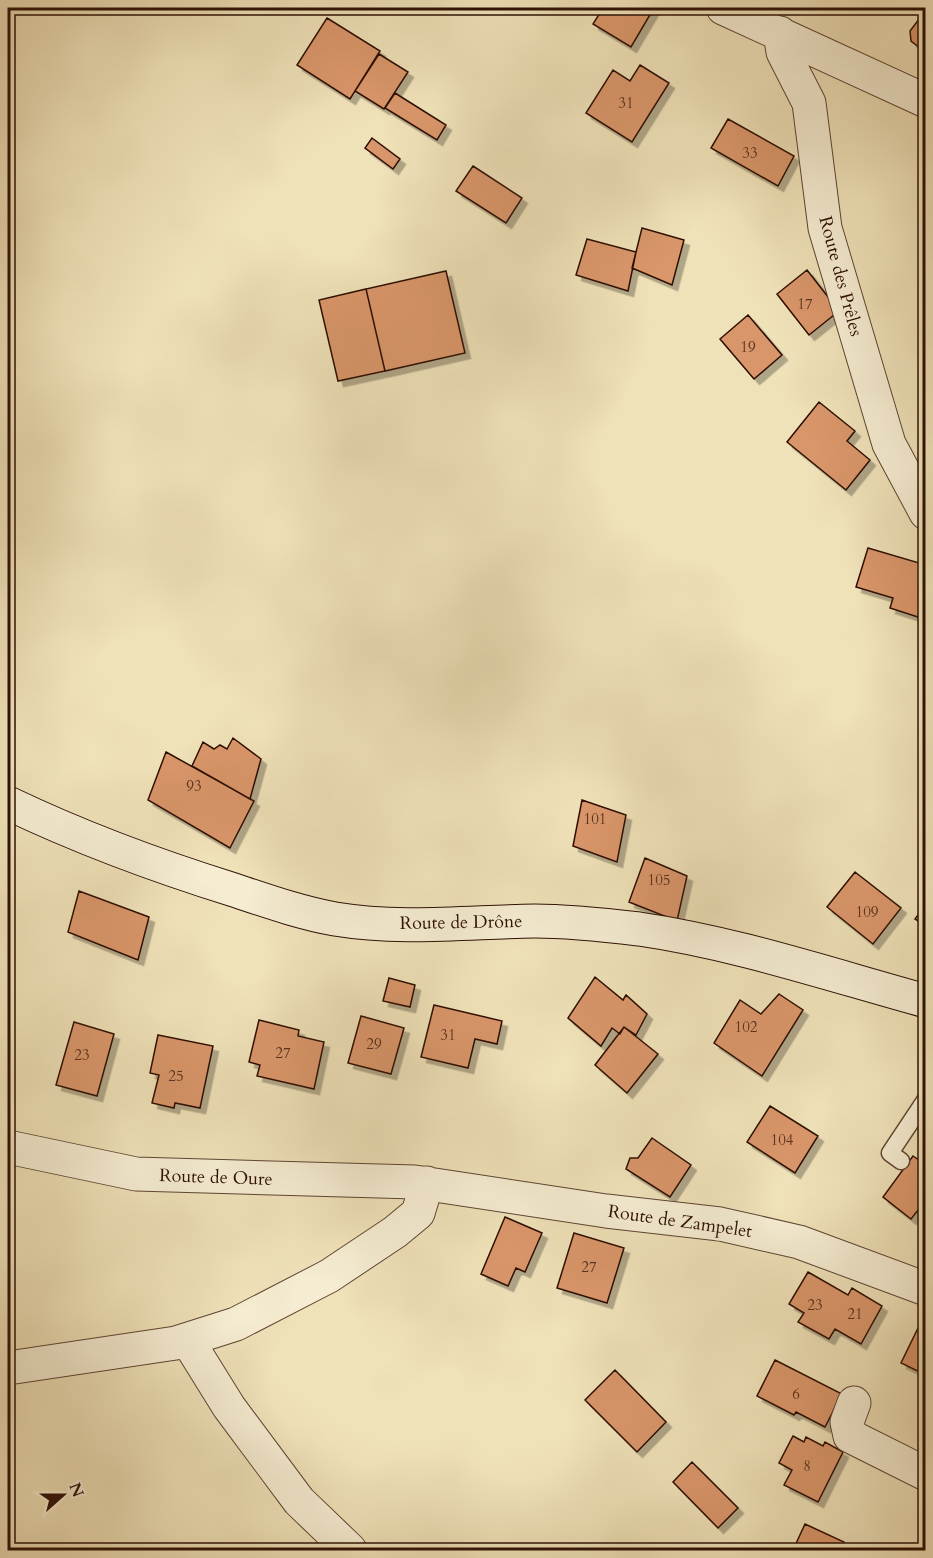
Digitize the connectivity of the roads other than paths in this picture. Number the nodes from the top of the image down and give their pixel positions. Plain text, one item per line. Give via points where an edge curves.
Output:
1 (723, 8) edge
2 (780, 33) junction
3 (926, 100) edge
4 (926, 513) edge
5 (8, 803) edge
6 (926, 1001) edge
7 (926, 1100) edge
8 (8, 1147) edge
9 (901, 1161) dead end
10 (427, 1183) junction
11 (926, 1289) edge
12 (188, 1341) junction
13 (8, 1368) edge
14 (854, 1403) dead end
15 (926, 1474) edge
16 (350, 1551) edge

1 - 2 street
2 - 3 street
2 - 4 street, Route des Prêles via 783,52 809,103 825,228 888,444
5 - 6 street, Route de Drône via 154,864 334,919 457,924 537,921 642,930 715,944
7 - 9 lane via 890,1153
8 - 10 street, Route de Oure via 136,1174
10 - 11 street, Route de Zampelet via 764,1232
10 - 12 street via 418,1213 329,1276 236,1324
12 - 13 street
12 - 16 street via 229,1407 299,1501
14 - 15 street via 848,1422 850,1436

